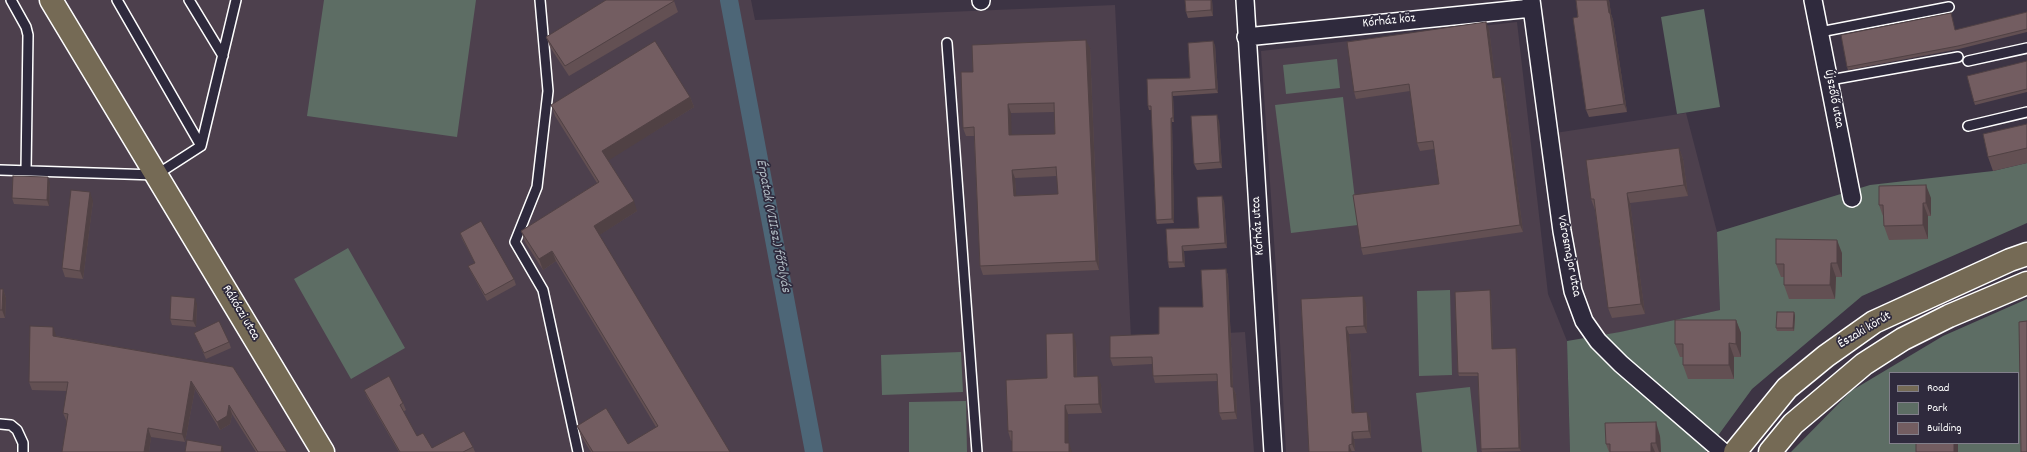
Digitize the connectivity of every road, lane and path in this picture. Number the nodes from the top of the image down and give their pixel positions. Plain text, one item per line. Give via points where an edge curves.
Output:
1 (10, 0) edge
2 (51, 0) edge
3 (118, 0) edge
4 (189, 0) edge
5 (236, 0) edge
6 (540, 0) edge
7 (1245, 0) edge
8 (1813, 0) edge
9 (1532, 4) edge
10 (1949, 7) dead end
11 (1820, 32) junction
12 (1246, 37) junction
13 (947, 43) dead end
14 (2027, 48) edge
15 (223, 56) junction
16 (1958, 56) dead end
17 (1968, 61) dead end
18 (1830, 80) junction
19 (2027, 112) edge
20 (1968, 126) dead end
21 (201, 146) junction
22 (0, 170) edge
23 (26, 171) junction
24 (156, 175) junction
25 (1852, 198) dead end
26 (2027, 254) edge
27 (2027, 283) edge
28 (0, 424) edge
29 (23, 452) edge
30 (323, 452) edge
31 (578, 452) edge
32 (977, 452) edge
33 (1273, 452) edge
34 (1723, 452) edge
35 (1735, 452) edge
36 (1770, 452) edge

1 - 23 lane via 28,35
2 - 24 main road, Rákóczi utca
3 - 21 lane
4 - 15 lane
5 - 15 lane
6 - 31 lane via 548,91 537,187 516,242 543,290
7 - 12 street, Kórház utca
8 - 11 street, Újszőlő utca
9 - 12 street, Kórház köz
9 - 34 street, Városmajor utca via 1562,231 1573,291 1584,321 1598,341 1621,364
10 - 11 lane
11 - 18 street, Újszőlő utca
12 - 33 street, Kórház utca
13 - 32 lane
14 - 17 lane
15 - 21 lane
16 - 18 lane
18 - 25 street, Újszőlő utca
19 - 20 lane
21 - 24 lane
22 - 23 lane
23 - 24 lane
24 - 30 main road, Rákóczi utca
26 - 35 main road, Északi körút via 1874,322 1787,388
27 - 36 main road, Északi körút via 1949,316 1903,339 1864,364 1793,424
28 - 29 lane via 11,425 17,430 23,443

